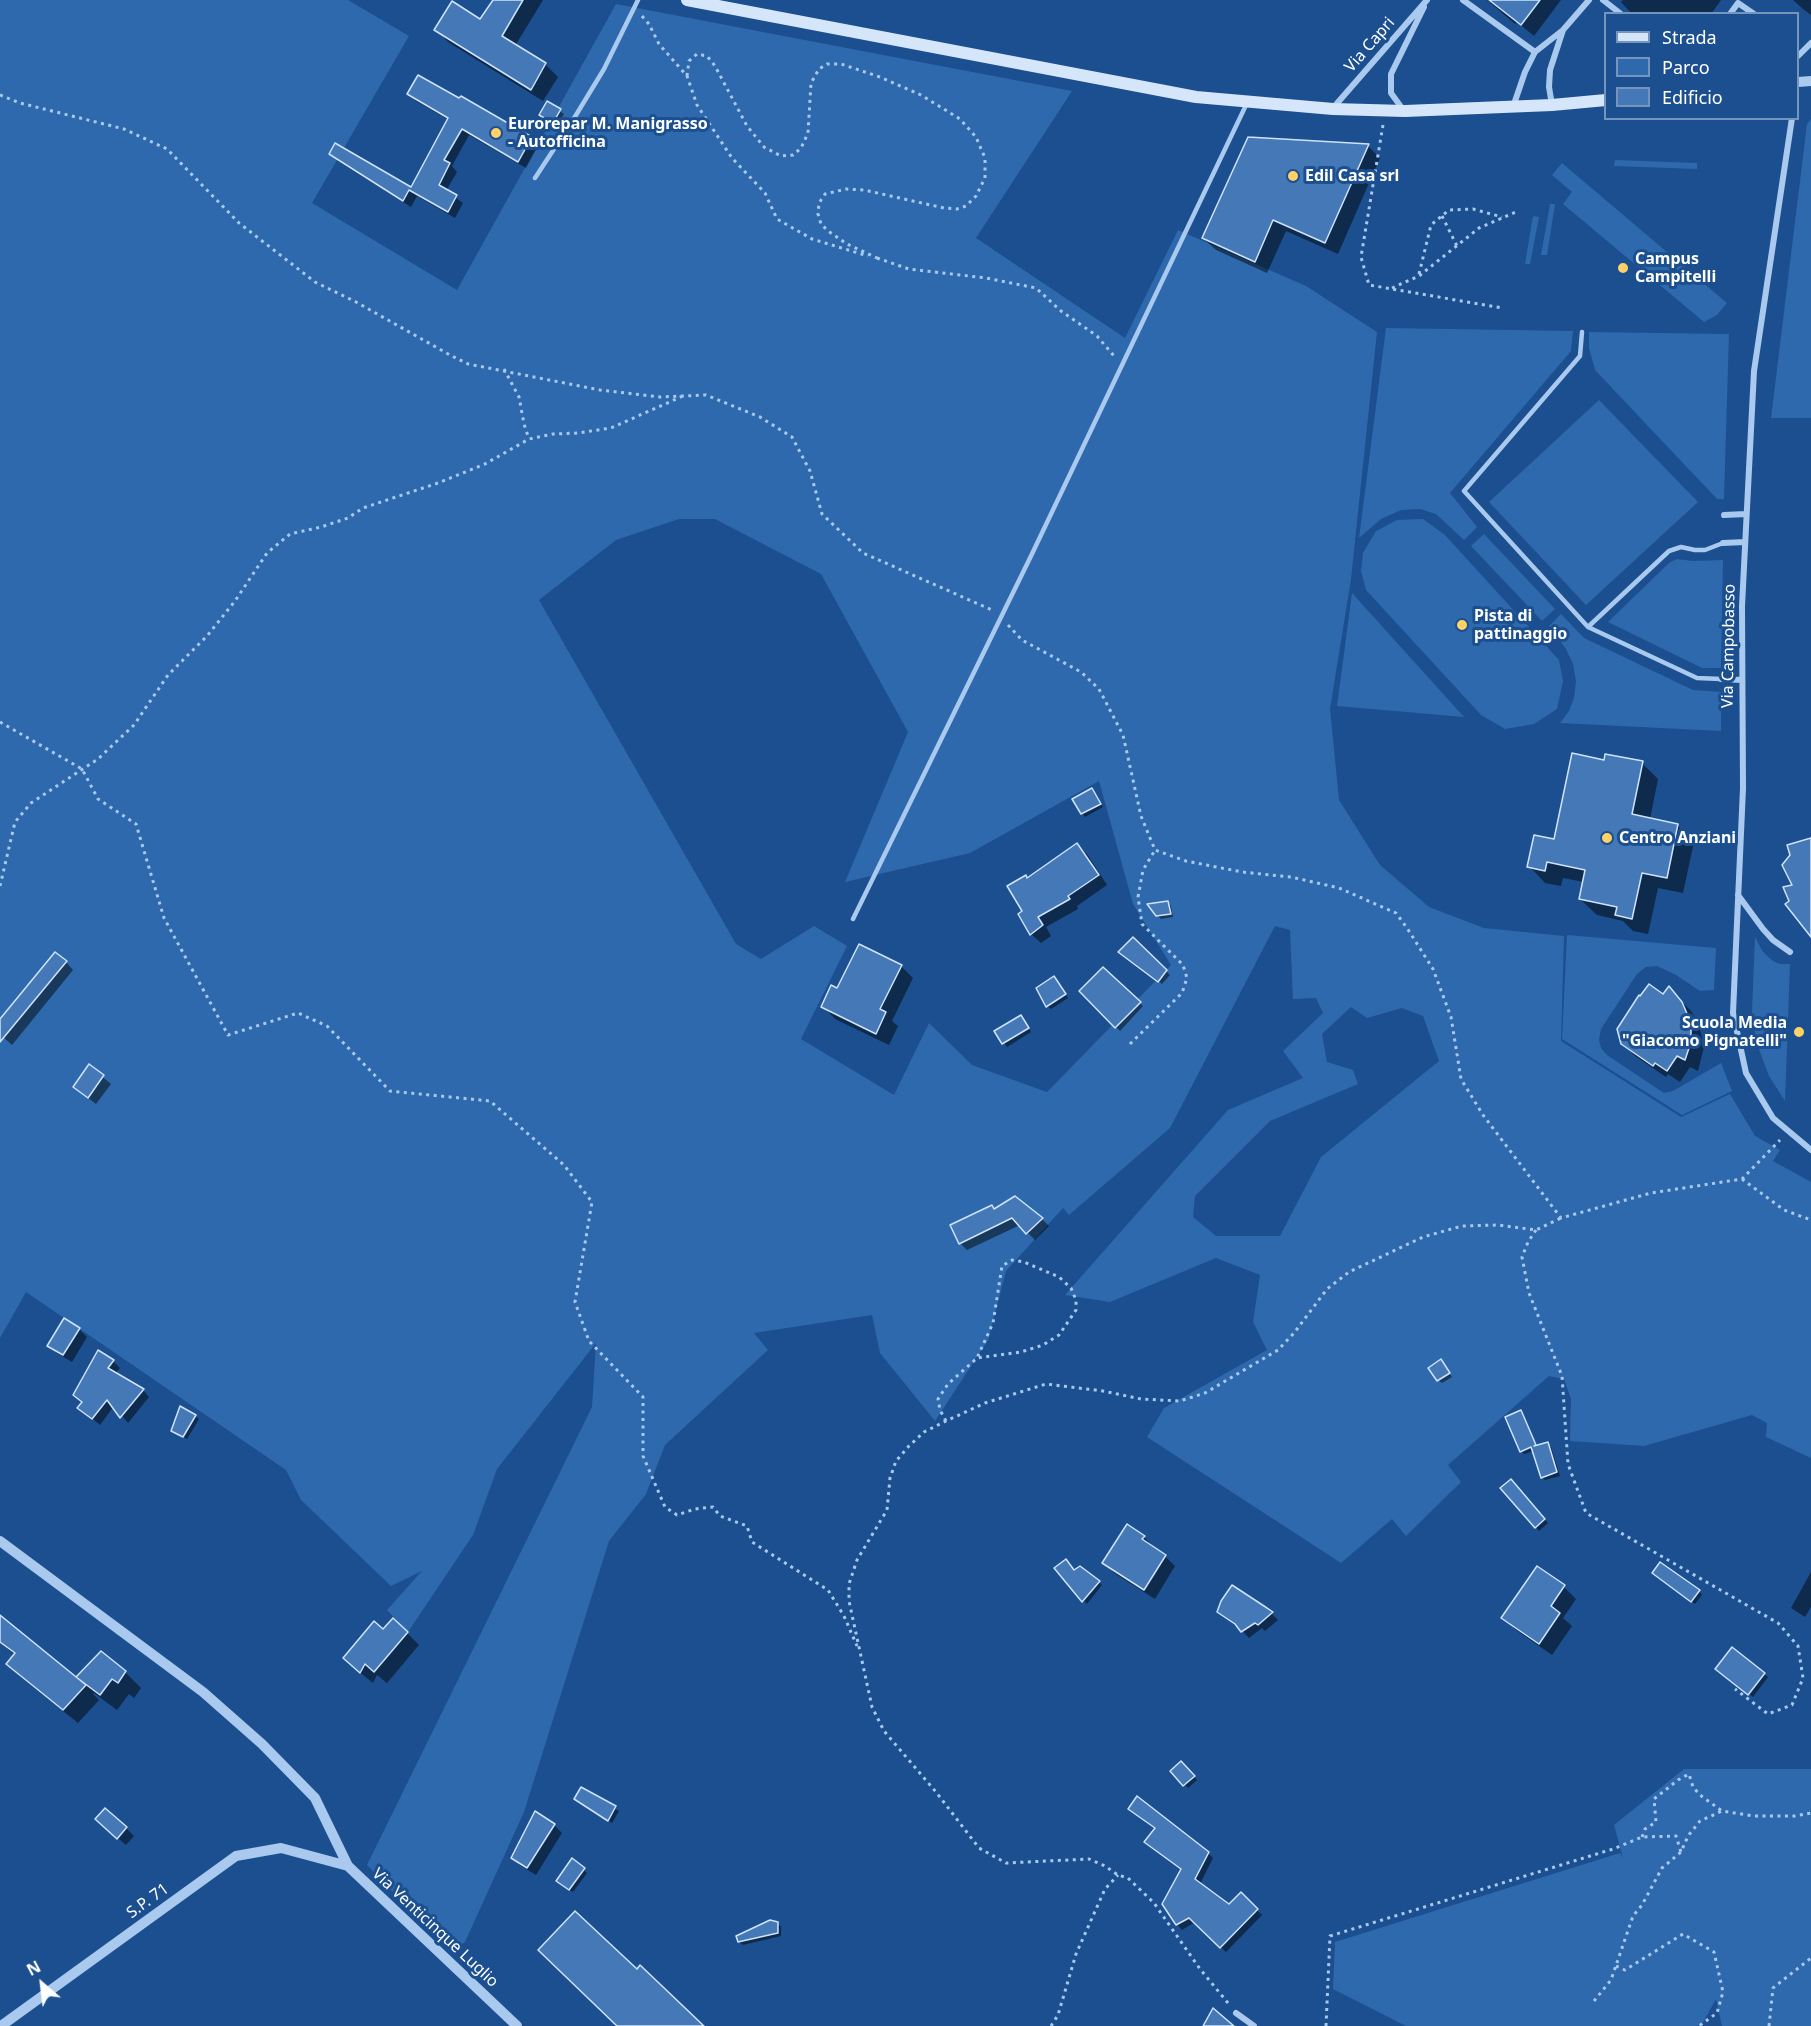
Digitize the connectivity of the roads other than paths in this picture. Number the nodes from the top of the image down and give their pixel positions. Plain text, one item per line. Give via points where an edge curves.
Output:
1 (638, 0) edge
2 (687, 0) edge
3 (1427, 0) edge
4 (1462, 0) edge
5 (1589, 0) edge
6 (1604, 0) edge
7 (1619, 12) edge
8 (1731, 12) edge
9 (1751, 12) edge
10 (1563, 30) junction
11 (1535, 52) junction
12 (1604, 100) edge
13 (1248, 101) junction
14 (1552, 105) junction
15 (1512, 107) junction
16 (1333, 109) junction
17 (1405, 111) junction
18 (1792, 120) edge
19 (535, 178) dead end
20 (1582, 332) dead end
21 (1746, 514) junction
22 (1724, 515) dead end
23 (1745, 542) junction
24 (1723, 543) joint
25 (1588, 627) junction
26 (1721, 680) joint
27 (1742, 680) junction
28 (1738, 894) junction
29 (853, 919) dead end
30 (1790, 952) dead end
31 (1811, 1150) edge
32 (0, 1541) edge
33 (328, 1859) joint
34 (348, 1866) junction
35 (1236, 2013) road end
36 (1, 2026) edge
37 (517, 2026) edge
38 (1254, 2026) edge

1 - 19 lane via 604,69
2 - 13 main road via 1196,97
3 - 16 street, Via Capri
3 - 17 street, Via Capri via 1391,74 1391,93
4 - 11 street
5 - 10 street
6 - 7 street
8 - 9 street via 1738,3
10 - 11 street
10 - 14 street via 1550,69
11 - 15 street
12 - 14 main road
13 - 16 main road
13 - 29 lane
14 - 15 main road
15 - 17 main road
16 - 17 main road
18 - 21 street, Via Campobasso via 1754,371
20 - 25 lane via 1580,356 1464,491
21 - 22 street
21 - 23 street, Via Campobasso
23 - 24 street
23 - 27 street, Via Campobasso
24 - 25 lane via 1705,550 1669,550
25 - 26 lane via 1697,678
26 - 27 street
27 - 28 street, Via Campobasso via 1743,788
28 - 30 street via 1763,929
28 - 31 street, Via Campobasso via 1733,1013 1746,1073 1773,1118
32 - 34 street via 203,1692 262,1744 315,1798
33 - 34 street, Via Venticinque Luglio
33 - 36 street, S.P. 71 via 281,1848 236,1856
34 - 37 street, Via Venticinque Luglio
35 - 38 street

